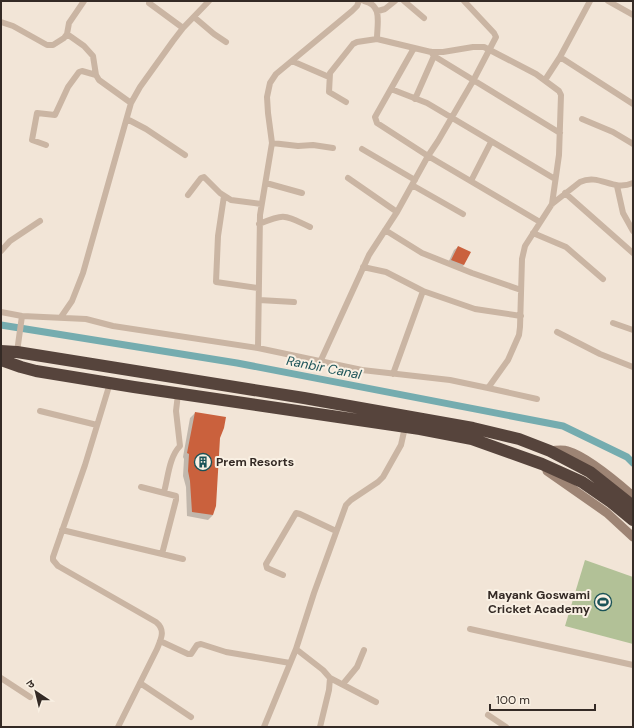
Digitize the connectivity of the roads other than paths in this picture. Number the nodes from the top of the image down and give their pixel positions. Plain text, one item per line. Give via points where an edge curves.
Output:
1 (84, 1) edge
2 (209, 1) edge
3 (359, 1) edge
4 (364, 1) edge
5 (395, 1) edge
6 (404, 1) edge
7 (464, 1) edge
8 (590, 1) edge
9 (608, 1) edge
10 (148, 2) edge
11 (378, 10) junction
12 (633, 15) edge
13 (194, 17) junction
14 (424, 18) dead end
15 (1, 22) edge
16 (183, 28) junction
17 (67, 34) junction
18 (377, 39) junction
19 (226, 42) dead end
20 (414, 48) junction
21 (490, 49) junction
22 (432, 54) junction
23 (560, 57) junction
24 (292, 61) junction
25 (96, 75) junction
26 (329, 77) junction
27 (545, 80) junction
28 (473, 81) junction
29 (391, 89) junction
30 (633, 95) edge
31 (415, 99) junction
32 (346, 102) dead end
33 (631, 102) edge
34 (131, 103) junction
35 (451, 118) junction
36 (127, 119) junction
37 (582, 119) dead end
38 (560, 133) junction
39 (491, 142) junction
40 (272, 143) junction
41 (633, 144) edge
42 (46, 145) dead end
43 (333, 148) dead end
44 (362, 149) dead end
45 (185, 155) dead end
46 (428, 156) junction
47 (348, 178) dead end
48 (555, 179) junction
49 (471, 181) junction
50 (266, 183) junction
51 (413, 183) junction
52 (633, 183) edge
53 (617, 186) junction
54 (302, 193) dead end
55 (565, 193) junction
56 (188, 195) dead end
57 (224, 196) junction
58 (261, 204) junction
59 (552, 204) junction
60 (397, 212) junction
61 (463, 214) dead end
62 (40, 221) dead end
63 (540, 222) junction
64 (259, 224) junction
65 (310, 227) dead end
66 (385, 230) junction
67 (633, 231) edge
68 (533, 232) junction
69 (1, 251) edge
70 (633, 253) edge
71 (363, 267) junction
72 (603, 279) dead end
73 (258, 288) junction
74 (521, 290) junction
75 (423, 291) junction
76 (259, 300) junction
77 (294, 302) dead end
78 (1, 312) edge
79 (22, 316) junction
80 (521, 316) junction
81 (61, 317) junction
82 (612, 323) dead end
83 (633, 329) edge
84 (557, 332) dead end
85 (258, 348) junction
86 (1, 351) edge
87 (17, 352) junction
88 (1, 360) edge
89 (321, 360) junction
90 (633, 367) edge
91 (393, 374) junction
92 (110, 383) junction
93 (488, 388) junction
94 (178, 394) junction
95 (537, 399) dead end
96 (40, 411) dead end
97 (97, 424) junction
98 (405, 427) junction
99 (550, 452) junction
100 (527, 459) junction
101 (141, 487) dead end
102 (164, 492) junction
103 (633, 496) edge
104 (633, 506) edge
105 (633, 520) edge
106 (62, 530) junction
107 (336, 531) junction
108 (633, 537) edge
109 (162, 554) junction
110 (183, 559) dead end
111 (283, 575) dead end
112 (470, 629) dead end
113 (160, 641) junction
114 (296, 649) junction
115 (364, 650) dead end
116 (290, 663) junction
117 (633, 665) edge
118 (1, 678) edge
119 (330, 678) junction
120 (140, 683) junction
121 (343, 684) junction
122 (30, 697) dead end
123 (376, 702) dead end
124 (488, 714) dead end
125 (191, 717) dead end
126 (118, 727) edge
127 (264, 727) edge
128 (320, 727) edge
129 (506, 727) edge

1 - 17 street via 69,23
2 - 13 street
3 - 24 street via 352,11
4 - 11 street via 372,3
5 - 11 street via 385,9
6 - 14 street
7 - 21 street via 495,35
8 - 23 street
9 - 12 street
10 - 16 street
11 - 18 street
13 - 16 street
13 - 19 street
15 - 17 street via 50,46 57,44
16 - 34 street
17 - 25 street via 93,56
18 - 20 street
18 - 26 street via 353,44
20 - 22 street
20 - 29 street
21 - 22 street via 479,46
21 - 27 street
21 - 28 street
22 - 28 street
22 - 31 street
23 - 27 street
23 - 33 street
24 - 26 street
24 - 40 street via 273,78 268,89 267,104
25 - 34 street via 103,84
25 - 42 street via 79,72 55,115 37,113 32,140
26 - 32 street via 328,92
27 - 38 street via 561,95
28 - 35 street
28 - 38 street
29 - 31 street
29 - 46 street via 375,117 377,123
30 - 33 street
31 - 35 street via 427,103
34 - 36 street
35 - 39 street
35 - 46 street
36 - 45 street
36 - 81 street via 83,273 72,301
37 - 41 street
38 - 48 street
39 - 48 street
39 - 49 street
40 - 43 street
40 - 50 street
44 - 51 street
46 - 49 street
46 - 51 street
47 - 60 street
48 - 59 street
49 - 63 street
50 - 54 street
50 - 58 street
51 - 60 street
51 - 61 street
52 - 53 street
53 - 55 street via 588,180 580,182
53 - 67 street via 623,213
55 - 59 street
55 - 70 street
56 - 57 street via 204,177
57 - 58 street via 231,200
57 - 73 street via 218,236 216,282
58 - 64 street
59 - 63 street
60 - 66 street
62 - 69 street via 10,241
63 - 68 street
64 - 65 street via 283,216
64 - 73 street
66 - 71 street
66 - 74 street via 422,253
68 - 72 street via 566,247
68 - 74 street via 523,252
71 - 75 street via 386,272
71 - 89 street
73 - 76 street
74 - 80 street
75 - 80 street via 475,309
75 - 91 street
76 - 77 street
76 - 85 street
78 - 79 street
79 - 81 street
79 - 87 street
80 - 93 street via 515,346
81 - 85 street
82 - 83 street
84 - 90 street
85 - 89 street
86 - 87 highway
87 - 99 highway via 473,428 519,439
88 - 92 highway via 29,369
89 - 91 street
91 - 93 street via 450,380
92 - 94 highway
92 - 97 street
93 - 95 street
94 - 98 highway
94 - 102 street via 176,411 180,446 173,458
96 - 97 street
97 - 106 street
98 - 100 highway via 472,439
98 - 107 street via 401,445 383,477 348,503
99 - 103 street via 559,449 583,458
99 - 104 highway via 590,472
100 - 105 highway via 582,482
100 - 108 street via 584,496
101 - 102 street
102 - 109 street via 177,498
106 - 109 street
106 - 113 street via 53,557 54,563 156,622 162,631
107 - 111 street via 296,513 266,564 267,568
107 - 114 street
109 - 110 street
112 - 117 street
113 - 116 street via 188,654 192,654 197,645 201,644 226,652
113 - 120 street
114 - 116 street
114 - 119 street
115 - 121 street via 357,667
116 - 127 street
118 - 122 street
119 - 121 street
119 - 128 street
120 - 125 street
120 - 126 street
121 - 123 street
124 - 129 street

